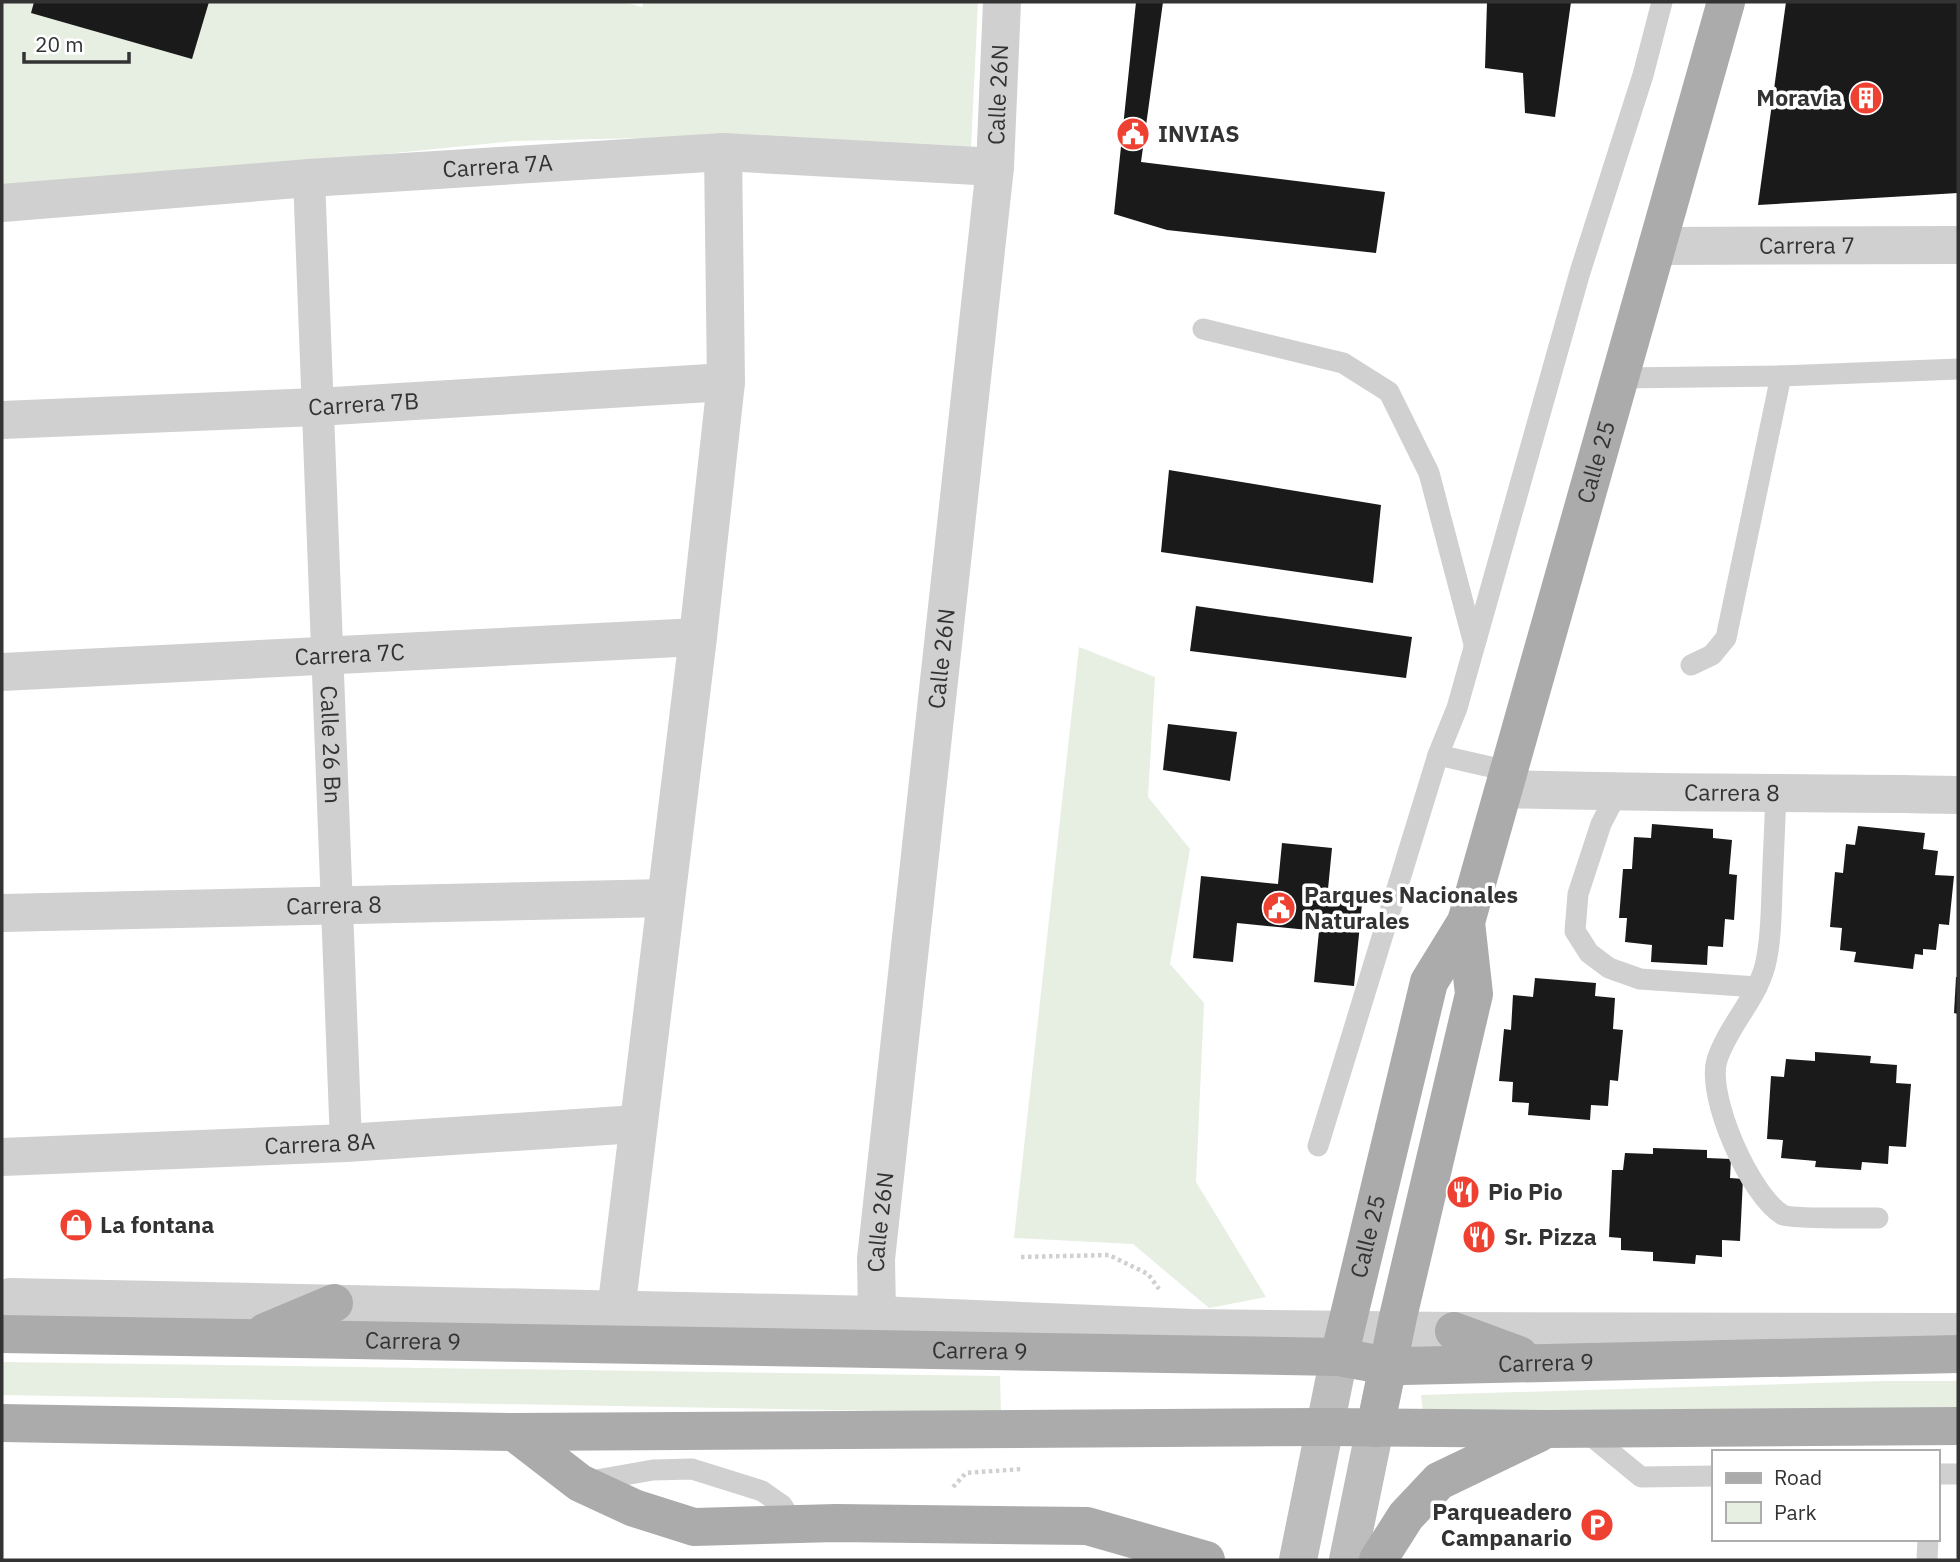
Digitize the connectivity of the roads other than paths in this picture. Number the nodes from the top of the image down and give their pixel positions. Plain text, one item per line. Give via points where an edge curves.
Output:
1 (1002, 2) edge
2 (1662, 2) edge
3 (1726, 2) edge
4 (723, 152) junction
5 (995, 167) junction
6 (309, 178) junction
7 (2, 203) edge
8 (1958, 245) edge
9 (1657, 246) junction
10 (1203, 329) dead end
11 (1958, 369) edge
12 (1781, 376) junction
13 (1619, 378) junction
14 (726, 382) junction
15 (317, 407) junction
16 (2, 420) edge
17 (698, 637) junction
18 (1474, 646) junction
19 (327, 655) junction
20 (1692, 665) dead end
21 (2, 672) edge
22 (1438, 755) junction
23 (1506, 780) junction
24 (1776, 791) junction
25 (1617, 793) junction
26 (1958, 795) edge
27 (666, 898) junction
28 (336, 905) junction
29 (2, 913) edge
30 (1466, 922) junction
31 (1757, 987) junction
32 (637, 1124) junction
33 (345, 1143) junction
34 (1318, 1146) dead end
35 (2, 1157) edge
36 (1878, 1218) dead end
37 (2, 1300) edge
38 (334, 1303) junction
39 (616, 1311) junction
40 (877, 1315) junction
41 (1395, 1331) junction
42 (1445, 1331) junction
43 (1958, 1332) edge
44 (2, 1334) edge
45 (251, 1338) junction
46 (1343, 1343) junction
47 (1958, 1354) edge
48 (1541, 1362) junction
49 (2, 1423) edge
50 (1958, 1426) edge
51 (1326, 1427) junction
52 (1375, 1428) junction
53 (1564, 1428) junction
54 (514, 1432) junction
55 (1939, 1474) edge
56 (1958, 1474) edge
57 (1712, 1476) edge
58 (580, 1483) junction
59 (794, 1524) junction
60 (1928, 1541) edge
61 (1206, 1560) edge
62 (1298, 1560) edge
63 (1348, 1560) edge
64 (1378, 1560) edge
65 (1927, 1560) edge

1 - 5 street, Calle 26N
2 - 18 lane
3 - 9 main road, Calle 25
4 - 5 street, Carrera 7A
4 - 6 street, Carrera 7A
4 - 14 street
5 - 40 street, Calle 26N via 876,1259
6 - 7 street, Carrera 7A
6 - 15 street, Calle 26 Bn
8 - 9 street, Carrera 7
9 - 13 main road, Calle 25
10 - 18 lane via 1343,363 1389,392 1429,473
11 - 12 lane
12 - 13 lane
12 - 20 lane via 1726,638 1712,655
13 - 23 main road, Calle 25
14 - 15 street, Carrera 7B
14 - 17 street
15 - 16 street, Carrera 7B
15 - 19 street, Calle 26 Bn
17 - 19 street, Carrera 7C
17 - 27 street
18 - 22 lane
19 - 21 street, Carrera 7C
19 - 28 street, Calle 26 Bn
22 - 23 lane
22 - 34 lane
23 - 25 street, Carrera 8
23 - 30 main road, Calle 25
24 - 25 street, Carrera 8
24 - 26 street, Carrera 8
24 - 31 lane via 1770,933
25 - 31 lane via 1601,824 1578,894 1574,931 1589,953 1609,968 1640,979
27 - 28 street, Carrera 8
27 - 32 street
28 - 29 street, Carrera 8
28 - 33 street, Calle 26 Bn
30 - 41 main road, Calle 25 via 1474,994
30 - 46 main road, Calle 25 via 1429,982
31 - 36 lane via 1716,1063 1724,1124 1753,1182 1785,1216
32 - 33 street, Carrera 8A
32 - 39 street
33 - 35 street, Carrera 8A
37 - 38 street
38 - 39 street
38 - 45 main road
39 - 40 street
40 - 46 street via 1192,1328
41 - 42 street
41 - 46 main road, Carrera 9
41 - 48 main road, Carrera 9
41 - 52 main road, Calle 25
42 - 43 street
42 - 48 main road
44 - 45 main road, Carrera 9
45 - 46 main road, Carrera 9
46 - 51 main road, Calle 25
47 - 48 main road, Carrera 9
49 - 54 main road
50 - 53 main road
51 - 52 main road
51 - 54 main road
51 - 62 main road, Calle 25
52 - 53 main road
52 - 63 main road, Calle 25
53 - 57 lane via 1641,1477
53 - 64 main road via 1438,1481 1406,1516
54 - 58 main road
55 - 56 lane
58 - 59 main road via 634,1508 694,1527
58 - 59 lane via 653,1470 692,1469 762,1491 782,1506
59 - 61 main road via 1087,1526
60 - 65 lane

